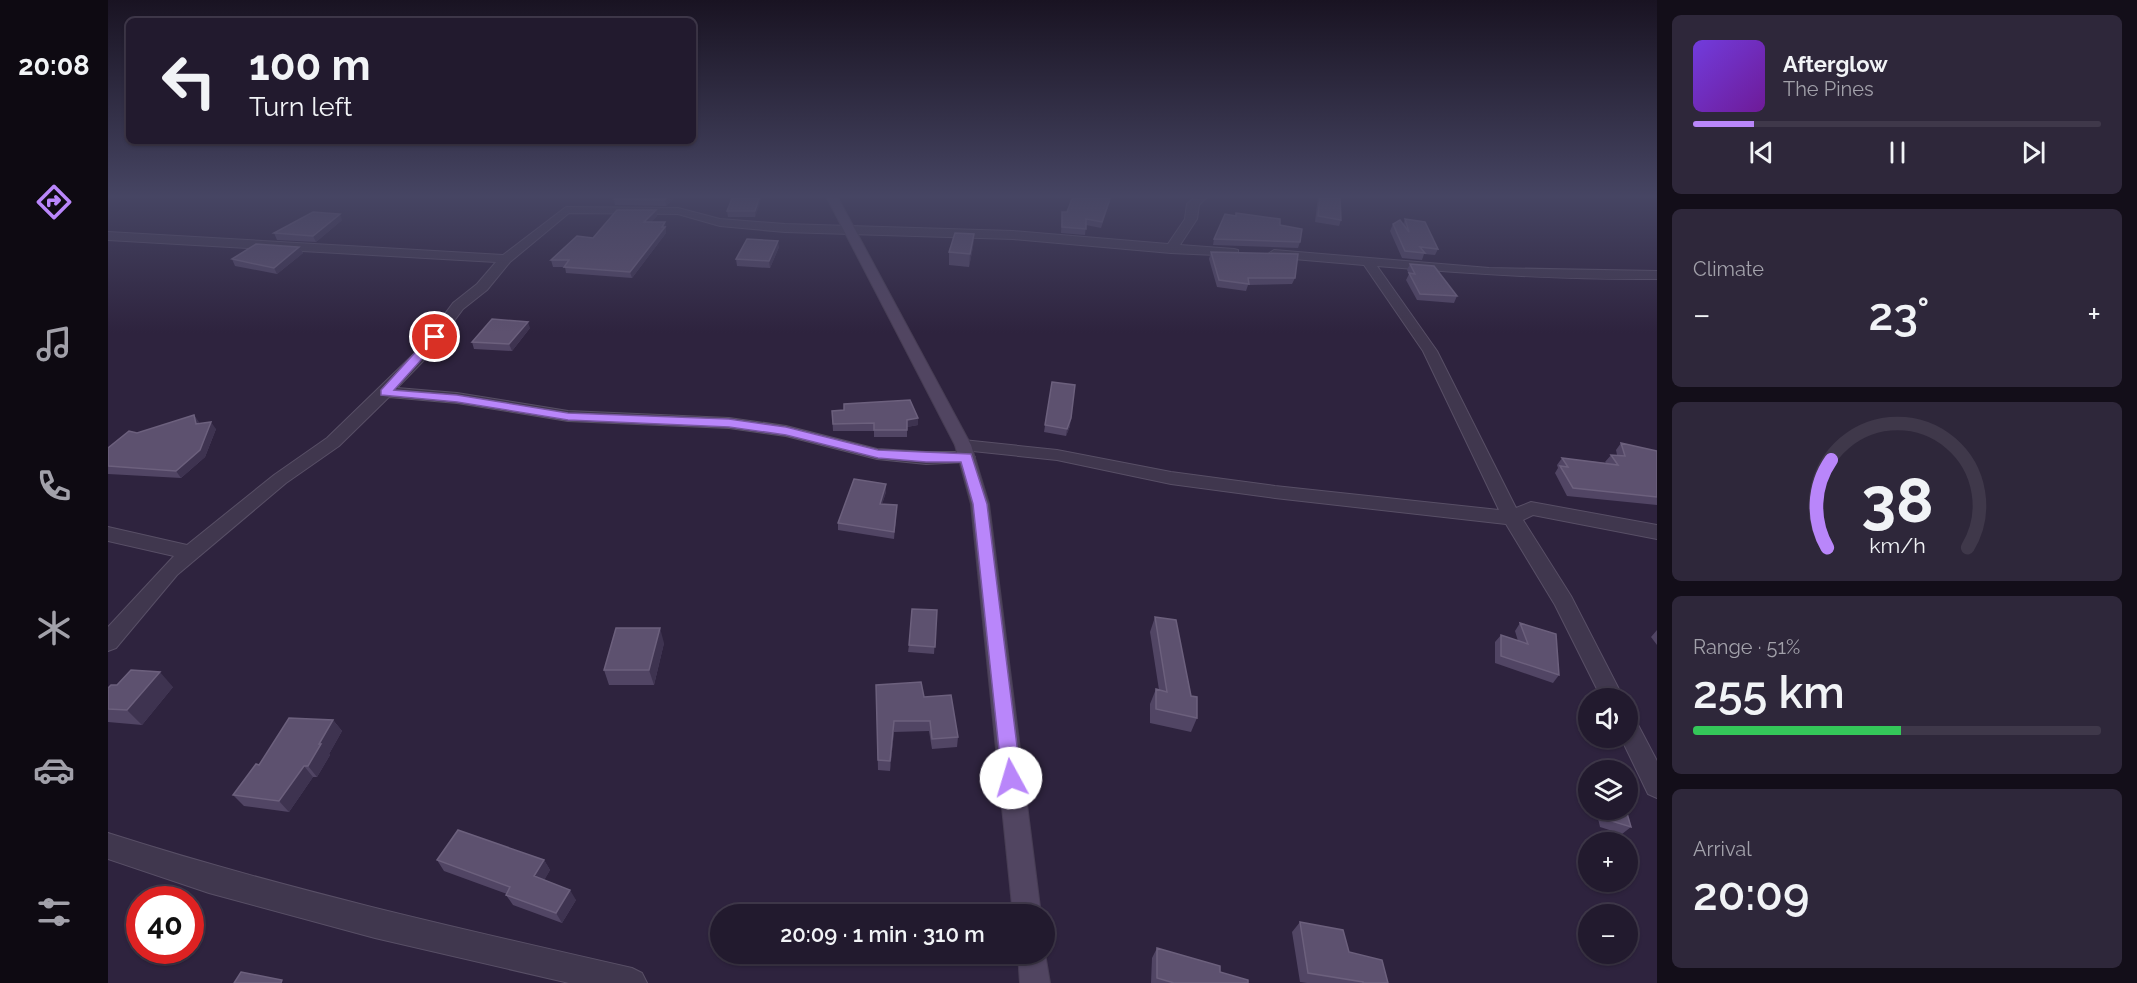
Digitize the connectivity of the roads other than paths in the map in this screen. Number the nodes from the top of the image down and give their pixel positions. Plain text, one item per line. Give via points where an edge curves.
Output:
1 (210, 242) edge
2 (527, 242) edge
3 (854, 242) edge
4 (1091, 242) edge
5 (1176, 242) edge
6 (1171, 249) junction
7 (506, 259) junction
8 (1366, 261) junction
9 (1657, 275) edge
10 (385, 392) junction
11 (965, 451) junction
12 (1512, 518) junction
13 (1657, 532) edge
14 (108, 534) edge
15 (190, 553) junction
16 (108, 642) edge
17 (1607, 688) edge
18 (1638, 748) edge
19 (1657, 786) edge
20 (108, 846) edge
21 (1026, 904) edge
22 (1033, 964) edge
23 (632, 983) edge
24 (1035, 983) edge

1 - 7 street
2 - 7 street
3 - 11 street
4 - 6 street
5 - 6 street
6 - 8 street
7 - 10 street via 482,287 458,306 423,353
8 - 9 street via 1490,272
8 - 12 street via 1430,351
10 - 11 street via 457,398 568,416 729,423 786,431 878,454 926,458
10 - 15 street via 333,442 280,479
11 - 12 street via 1058,455 1171,478
11 - 21 street via 980,504
12 - 13 street via 1531,508
12 - 17 street via 1564,602
14 - 15 street
15 - 16 street via 170,570
18 - 19 street
20 - 23 street via 209,879 375,924
22 - 24 street

